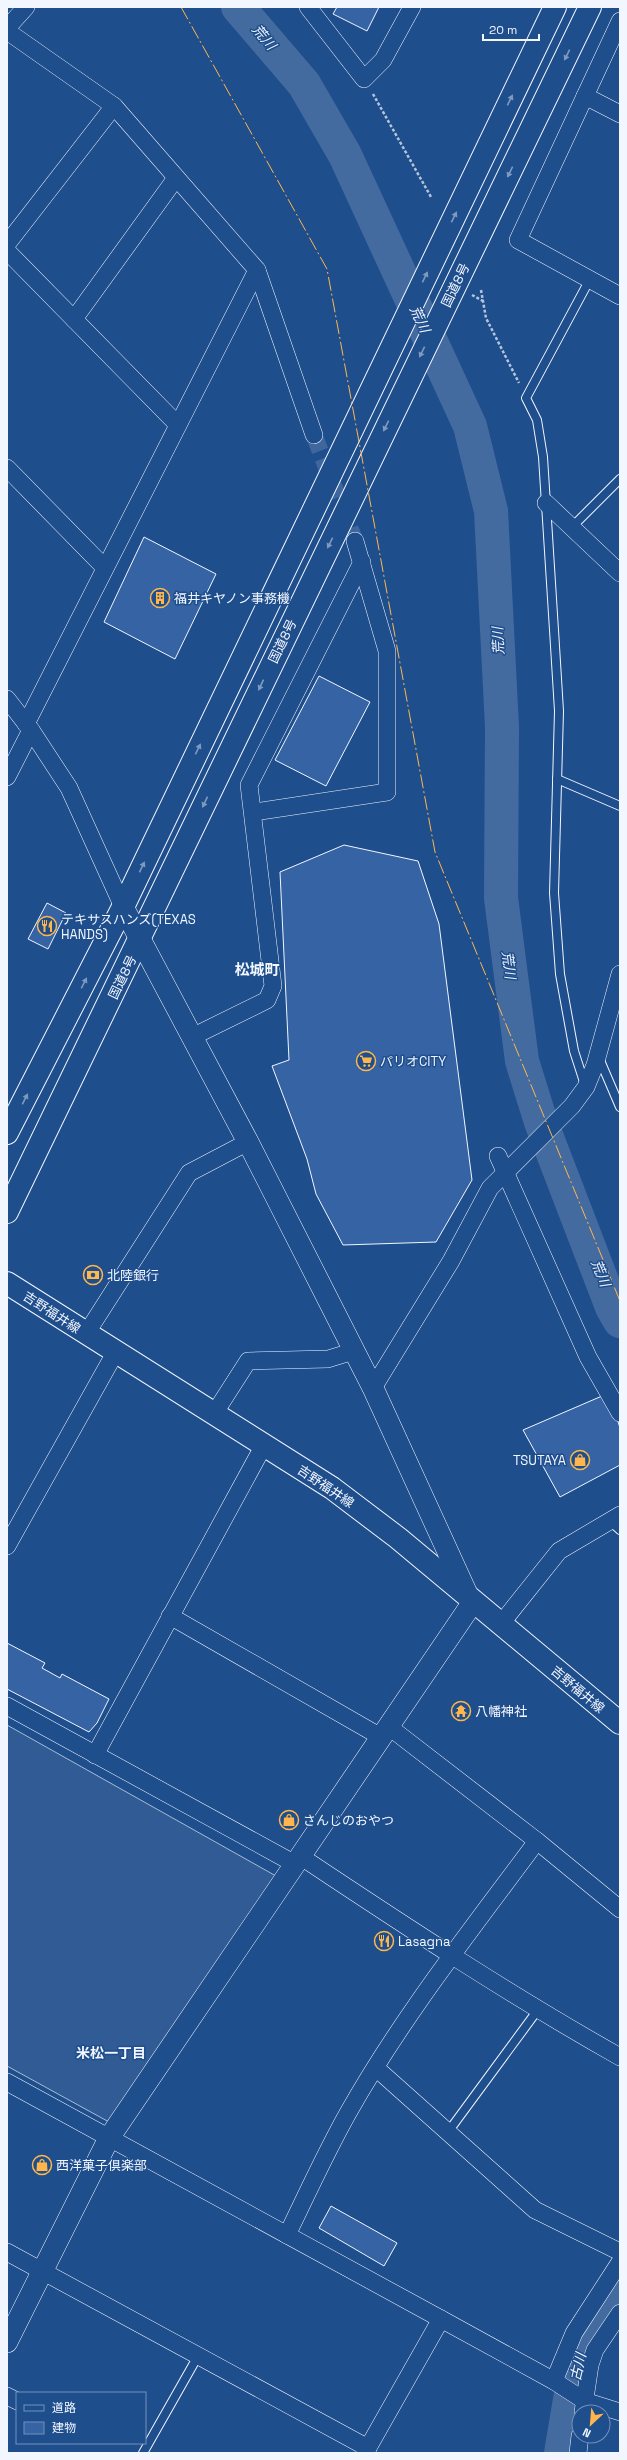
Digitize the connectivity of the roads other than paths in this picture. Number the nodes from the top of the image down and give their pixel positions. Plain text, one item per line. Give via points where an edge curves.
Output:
1 (26, 7) edge
2 (308, 7) edge
3 (412, 7) edge
4 (555, 7) edge
5 (590, 7) edge
6 (620, 22) edge
7 (7, 29) edge
8 (585, 96) junction
9 (114, 106) junction
10 (620, 114) edge
11 (176, 178) junction
12 (7, 244) edge
13 (7, 252) edge
14 (257, 270) junction
15 (590, 279) junction
16 (620, 296) edge
17 (74, 319) junction
18 (178, 425) junction
19 (314, 435) tunnel mouth
20 (7, 468) edge
21 (620, 479) edge
22 (546, 503) junction
23 (572, 527) junction
24 (355, 541) tunnel mouth
25 (362, 562) junction
26 (105, 568) junction
27 (620, 573) edge
28 (7, 699) edge
29 (28, 727) junction
30 (7, 777) edge
31 (557, 779) junction
32 (620, 806) edge
33 (254, 812) junction
34 (123, 907) junction
35 (140, 940) junction
36 (620, 974) edge
37 (192, 1037) junction
38 (598, 1055) junction
39 (586, 1087) junction
40 (620, 1107) edge
41 (7, 1133) edge
42 (248, 1142) junction
43 (498, 1156) dead end
44 (509, 1171) junction
45 (7, 1212) edge
46 (7, 1283) edge
47 (86, 1334) junction
48 (354, 1351) junction
49 (115, 1353) junction
50 (373, 1388) junction
51 (620, 1413) edge
52 (214, 1414) junction
53 (264, 1445) junction
54 (616, 1522) edge
55 (7, 1546) edge
56 (471, 1600) junction
57 (170, 1616) junction
58 (500, 1625) junction
59 (7, 1706) edge
60 (620, 1723) edge
61 (385, 1732) junction
62 (95, 1755) junction
63 (538, 1841) junction
64 (298, 1860) junction
65 (620, 1908) edge
66 (451, 1957) junction
67 (537, 2011) junction
68 (620, 2057) edge
69 (376, 2068) junction
70 (7, 2082) edge
71 (448, 2132) junction
72 (109, 2138) junction
73 (287, 2235) junction
74 (7, 2252) edge
75 (620, 2252) edge
76 (620, 2262) edge
77 (42, 2272) junction
78 (620, 2313) edge
79 (441, 2319) junction
80 (7, 2342) edge
81 (198, 2356) junction
82 (554, 2381) junction
83 (7, 2396) edge
84 (16, 2400) edge
85 (581, 2404) edge
86 (584, 2404) edge
87 (366, 2450) edge
88 (144, 2453) edge

1 - 7 street
2 - 3 street via 364,79 383,60
34 -> 4 main road
5 -> 35 main road, 国道8号 via 465,287 404,390
6 - 8 street
7 - 9 street
8 - 10 street
8 - 15 street via 518,240
9 - 11 street
9 - 12 street
11 - 14 street
11 - 17 street
13 - 17 street
14 - 18 street
14 - 19 street
15 - 16 street
15 - 22 lane via 526,398 537,420
17 - 18 street
18 - 26 street
20 - 26 street
21 - 23 lane
22 - 23 street
22 - 31 lane via 559,711
23 - 27 street
24 - 25 street
25 - 33 street via 249,785
25 - 33 street via 387,651 388,792
26 - 29 street
28 - 29 street
29 - 30 street
29 - 34 street via 69,788
31 - 32 lane
31 - 39 lane via 554,893 560,974 574,1050
33 - 37 street via 273,986 267,1000
34 - 35 street
41 -> 34 main road
35 - 37 street
35 - 45 main road, 国道8号
36 - 38 street
37 - 42 street
38 - 39 street
38 - 40 lane
39 - 44 street via 572,1106
42 - 47 street via 189,1173
42 - 48 street
43 - 44 street
44 - 50 street via 490,1188 451,1261
44 - 51 street via 588,1357
46 - 47 main road, 吉野福井線
47 - 49 main road, 吉野福井線
48 - 50 street
48 - 52 street via 328,1359 248,1361
49 - 52 main road, 吉野福井線
49 - 55 street
50 - 56 street
52 - 53 main road, 吉野福井線
53 - 56 main road, 吉野福井線 via 332,1488 398,1538
53 - 57 street
54 - 58 street via 559,1552
56 - 58 main road, 吉野福井線
56 - 61 street
57 - 61 street
57 - 62 street
58 - 60 main road, 吉野福井線
59 - 62 street
61 - 63 street
61 - 64 street
62 - 64 street
63 - 65 street
63 - 66 street
64 - 66 street
64 - 72 street
66 - 67 street
66 - 69 street
67 - 68 street
67 - 71 lane
69 - 71 street
69 - 73 street via 348,2113
70 - 72 street
71 - 75 street via 535,2210
72 - 73 street
72 - 77 street
73 - 79 street
74 - 77 street
76 - 82 street via 574,2333
77 - 80 street
77 - 81 street
78 - 86 street via 595,2350 590,2364
79 - 82 street
79 - 87 street
81 - 87 street
81 - 88 lane
82 - 85 street
83 - 84 street

